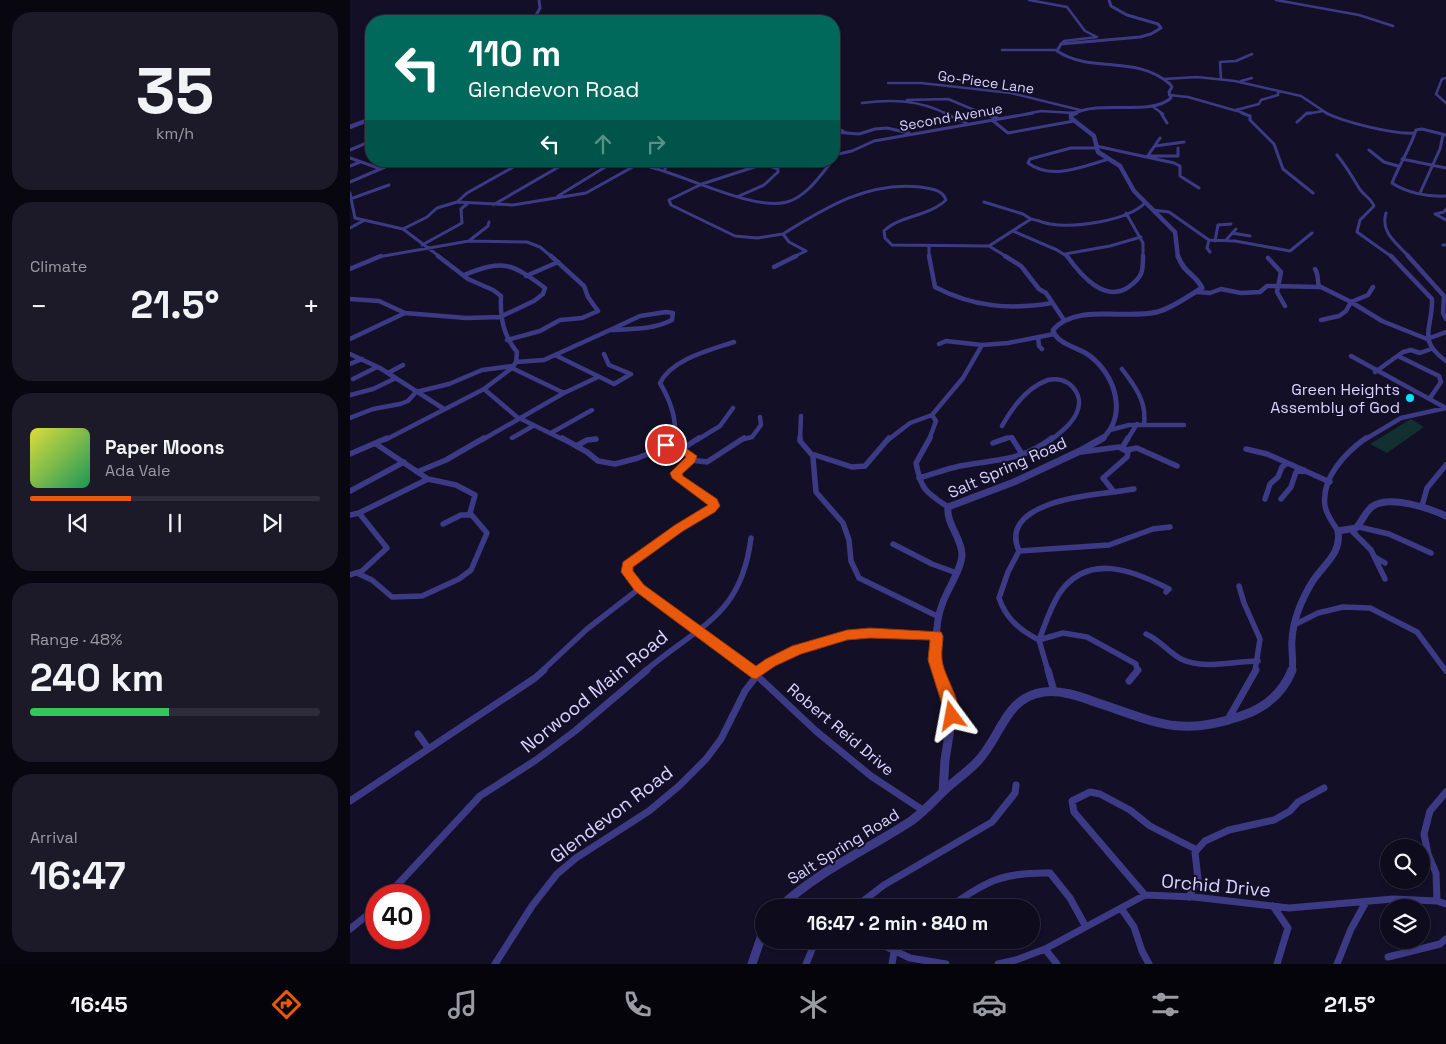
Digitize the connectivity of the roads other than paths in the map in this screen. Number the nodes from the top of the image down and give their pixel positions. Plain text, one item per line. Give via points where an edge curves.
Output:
1 (539, 0) edge
2 (1029, 0) edge
3 (1109, 0) edge
4 (1276, 0) edge
5 (536, 15) edge
6 (1393, 26) dead end
7 (1061, 44) junction
8 (1002, 50) dead end
9 (1057, 50) junction
10 (1252, 54) dead end
11 (1252, 78) dead end
12 (1446, 78) edge
13 (1164, 79) junction
14 (1221, 79) junction
15 (1235, 81) junction
16 (888, 83) dead end
17 (1440, 84) junction
18 (1445, 85) edge
19 (1278, 92) junction
20 (1169, 94) junction
21 (899, 101) junction
22 (862, 103) dead end
23 (1446, 103) edge
24 (1152, 106) junction
25 (1080, 110) junction
26 (1237, 111) junction
27 (1323, 111) junction
28 (1073, 113) junction
29 (1000, 118) junction
30 (992, 120) junction
31 (365, 121) edge
32 (1074, 121) junction
33 (1297, 122) dead end
34 (1167, 123) dead end
35 (969, 124) junction
36 (350, 127) edge
37 (840, 128) edge
38 (1416, 131) junction
39 (840, 133) edge
40 (846, 134) junction
41 (912, 134) junction
42 (1445, 135) edge
43 (1160, 138) dead end
44 (1184, 142) dead end
45 (365, 144) edge
46 (1155, 146) junction
47 (1096, 147) junction
48 (1178, 148) dead end
49 (350, 150) edge
50 (1369, 150) dead end
51 (840, 154) edge
52 (1337, 155) dead end
53 (1146, 157) junction
54 (350, 158) edge
55 (1109, 159) junction
56 (1402, 159) junction
57 (360, 162) junction
58 (365, 163) edge
59 (1432, 165) junction
60 (350, 166) edge
61 (1398, 166) junction
62 (379, 167) edge
63 (513, 167) edge
64 (559, 167) edge
65 (605, 167) edge
66 (633, 167) edge
67 (655, 167) edge
68 (753, 167) edge
69 (772, 167) edge
70 (827, 167) edge
71 (1446, 168) edge
72 (666, 169) joint
73 (350, 182) edge
74 (704, 184) junction
75 (389, 185) dead end
76 (1199, 188) dead end
77 (350, 193) edge
78 (1313, 193) dead end
79 (1420, 193) junction
80 (739, 196) junction
81 (1446, 196) edge
82 (555, 198) junction
83 (351, 199) edge
84 (457, 202) junction
85 (984, 202) dead end
86 (1145, 203) junction
87 (466, 204) junction
88 (493, 205) junction
89 (1446, 209) edge
90 (1153, 210) junction
91 (1126, 213) junction
92 (1386, 213) dead end
93 (1031, 218) junction
94 (1446, 220) edge
95 (363, 221) junction
96 (489, 222) dead end
97 (1231, 224) dead end
98 (350, 228) edge
99 (403, 229) junction
100 (1236, 229) dead end
101 (1013, 231) junction
102 (1232, 233) junction
103 (1312, 233) dead end
104 (782, 234) junction
105 (1250, 236) dead end
106 (1141, 237) junction
107 (1210, 240) junction
108 (1226, 240) junction
109 (469, 241) junction
110 (1215, 241) junction
111 (422, 245) junction
112 (929, 246) junction
113 (989, 246) junction
114 (430, 249) junction
115 (1210, 252) dead end
116 (1065, 254) junction
117 (1268, 258) dead end
118 (558, 262) junction
119 (774, 267) dead end
120 (350, 268) edge
121 (1315, 269) dead end
122 (464, 275) junction
123 (526, 276) junction
124 (1278, 286) junction
125 (1319, 287) junction
126 (1373, 287) dead end
127 (1197, 292) junction
128 (350, 299) edge
129 (1351, 302) junction
130 (1052, 303) junction
131 (1285, 306) dead end
132 (404, 312) junction
133 (500, 317) junction
134 (1446, 319) edge
135 (1064, 320) junction
136 (1322, 320) dead end
137 (610, 330) junction
138 (1446, 332) edge
139 (1054, 334) junction
140 (1038, 337) junction
141 (350, 339) edge
142 (1427, 339) junction
143 (507, 340) junction
144 (734, 342) dead end
145 (940, 344) dead end
146 (982, 345) junction
147 (1042, 349) dead end
148 (1431, 350) junction
149 (350, 354) edge
150 (604, 354) dead end
151 (557, 356) junction
152 (1351, 356) dead end
153 (1398, 356) junction
154 (362, 359) junction
155 (1446, 361) edge
156 (350, 364) edge
157 (403, 365) dead end
158 (513, 365) junction
159 (378, 367) junction
160 (1122, 369) dead end
161 (1375, 372) junction
162 (388, 373) junction
163 (598, 377) junction
164 (396, 378) junction
165 (353, 379) dead end
166 (484, 390) junction
167 (416, 392) junction
168 (564, 393) junction
169 (350, 395) edge
170 (1430, 398) junction
171 (733, 408) dead end
172 (1446, 408) edge
173 (444, 409) junction
174 (592, 410) dead end
175 (932, 415) junction
176 (801, 416) dead end
177 (350, 418) edge
178 (760, 418) dead end
179 (520, 419) junction
180 (1137, 424) junction
181 (1144, 424) junction
182 (1184, 425) dead end
183 (533, 426) junction
184 (1002, 426) dead end
185 (1110, 430) junction
186 (551, 433) junction
187 (512, 438) dead end
188 (596, 439) dead end
189 (673, 443) junction
190 (993, 443) dead end
191 (376, 444) junction
192 (576, 446) junction
193 (682, 449) junction
194 (1124, 449) junction
195 (1246, 449) dead end
196 (1078, 452) junction
197 (350, 454) edge
198 (1022, 454) junction
199 (813, 456) junction
200 (691, 460) junction
201 (404, 462) junction
202 (1288, 463) junction
203 (1446, 465) edge
204 (1177, 466) dead end
205 (1304, 470) junction
206 (417, 472) junction
207 (918, 478) junction
208 (428, 479) junction
209 (1330, 482) junction
210 (1134, 489) dead end
211 (350, 491) edge
212 (1114, 492) junction
213 (1265, 499) dead end
214 (1281, 499) dead end
215 (1422, 506) junction
216 (948, 508) junction
217 (359, 513) junction
218 (350, 515) edge
219 (471, 515) junction
220 (1446, 516) edge
221 (443, 524) dead end
222 (1170, 527) dead end
223 (1356, 529) junction
224 (1338, 531) junction
225 (751, 538) dead end
226 (893, 544) dead end
227 (1019, 551) junction
228 (1431, 553) dead end
229 (1374, 557) junction
230 (1386, 562) dead end
231 (954, 572) junction
232 (357, 573) junction
233 (350, 575) edge
234 (1385, 579) dead end
235 (1239, 586) dead end
236 (640, 588) junction
237 (1166, 592) dead end
238 (939, 617) junction
239 (1296, 624) junction
240 (698, 630) junction
241 (1146, 634) dead end
242 (937, 636) junction
243 (1039, 640) junction
244 (1258, 661) junction
245 (1446, 671) edge
246 (756, 674) junction
247 (1129, 681) dead end
248 (1054, 690) junction
249 (1226, 721) junction
250 (418, 734) dead end
251 (428, 748) junction
252 (1016, 785) dead end
253 (1324, 788) dead end
254 (943, 792) junction
255 (1446, 792) edge
256 (350, 801) edge
257 (924, 811) junction
258 (1197, 850) junction
259 (398, 884) edge
260 (1145, 895) junction
261 (1189, 896) junction
262 (789, 899) edge
263 (866, 899) edge
264 (960, 899) edge
265 (1437, 900) junction
266 (1366, 902) junction
267 (1446, 904) edge
268 (1273, 906) junction
269 (1121, 908) junction
270 (365, 917) edge
271 (1086, 927) junction
272 (350, 929) edge
273 (1446, 939) edge
274 (757, 949) edge
275 (812, 949) edge
276 (888, 949) edge
277 (896, 949) edge
278 (1045, 949) junction
279 (894, 952) junction
280 (1388, 957) dead end
281 (495, 964) edge
282 (752, 964) edge
283 (806, 964) edge
284 (892, 964) edge
285 (946, 964) edge
286 (998, 964) edge
287 (1057, 964) edge
288 (1149, 964) edge
289 (1277, 964) edge
290 (1337, 964) edge

1 - 5 street
2 - 7 street via 1067,7 1086,31 1097,37
3 - 7 street via 1111,6 1127,15 1158,24 1161,28 1140,37
4 - 6 street via 1371,17
7 - 9 street
8 - 9 street
9 - 13 street via 1083,62 1135,66
10 - 14 street via 1236,61 1220,62
11 - 15 street
12 - 17 street
13 - 14 street
13 - 20 street via 1171,84
14 - 15 street
15 - 19 street
16 - 25 street, Go-Piece Lane via 911,82 1011,93
17 - 18 street
17 - 23 street via 1436,94
19 - 26 street via 1278,95 1261,100 1259,104
19 - 27 street via 1303,97
20 - 24 street via 1170,101
20 - 26 street
21 - 22 street
21 - 29 street via 944,98 985,116
21 - 35 street via 931,104
24 - 25 street via 1109,105
24 - 34 street via 1163,114
25 - 28 street
26 - 78 street via 1250,116 1250,120 1274,144 1283,169
27 - 33 street via 1308,113
27 - 38 street via 1383,130 1407,134
28 - 29 street, Second Avenue via 1041,111
28 - 32 street
29 - 30 street, Second Avenue
30 - 32 street via 1008,133
30 - 35 street, Second Avenue
31 - 36 street
32 - 47 street via 1094,136
35 - 41 street, Second Avenue
37 - 40 street
38 - 42 street
38 - 56 street
39 - 40 street
40 - 41 street via 887,128
41 - 51 street, Second Avenue via 874,141
42 - 59 street
43 - 46 street
44 - 46 street
45 - 49 street
46 - 53 street
47 - 53 street
47 - 55 street
47 - 55 street via 1075,146 1030,159 1028,163 1041,169 1065,171
48 - 53 street via 1178,156
50 - 61 street via 1384,162
52 - 142 street via 1374,206 1365,214 1357,232 1390,255 1432,299
53 - 76 street via 1180,166 1180,176
54 - 57 street
55 - 86 street via 1120,166
56 - 59 street
56 - 61 street
57 - 58 street
57 - 60 street
59 - 71 street
59 - 79 street
61 - 79 street via 1392,185
62 - 73 street via 383,168
63 - 84 street
64 - 88 street
65 - 82 street
66 - 82 street via 586,193
67 - 72 street
68 - 74 street
69 - 80 street via 778,172 764,186
70 - 80 street via 806,191 784,203
72 - 74 street
74 - 80 street
74 - 104 street via 673,196 669,200 671,205 735,236 757,238
75 - 83 street
77 - 83 street
79 - 81 street
82 - 88 street
83 - 95 street via 355,218
84 - 87 street
84 - 99 street via 437,208
85 - 93 street
86 - 90 street
86 - 91 street via 1139,210
87 - 88 street
87 - 111 street via 461,209 462,222
89 - 94 street via 1435,214
90 - 107 street via 1169,212
90 - 127 street via 1175,232 1176,254 1180,263 1202,285
91 - 93 street via 1090,224 1050,224
91 - 106 street
92 - 134 street via 1385,230 1444,296 1441,309
93 - 101 street
95 - 98 street
95 - 99 street
96 - 109 street
97 - 110 street via 1218,226
99 - 111 street
100 - 102 street
101 - 113 street
101 - 116 street
102 - 105 street
102 - 108 street
103 - 108 street via 1290,251
104 - 112 street via 864,192 882,186 915,185 941,191 946,200 935,209 889,226 884,231 885,238 892,245
104 - 119 street via 806,251
106 - 116 street
106 - 116 street via 1143,272 1129,289 1116,293 1101,290 1073,266
107 - 110 street
107 - 115 street via 1207,248
108 - 110 street
109 - 114 street
109 - 118 street via 528,242
111 - 114 street
112 - 113 street
112 - 130 street via 935,287 948,295 981,306 1008,308
113 - 130 street via 1021,266
114 - 120 street via 384,255
114 - 122 street
117 - 124 street via 1281,272
118 - 123 street
118 - 143 street via 584,286 598,311 587,317 560,320 540,331
121 - 125 street
122 - 123 street via 498,263 519,268
122 - 133 street via 501,296
123 - 133 street via 545,288 543,294
124 - 125 street
124 - 127 street via 1267,286 1260,292 1221,289 1210,293
124 - 131 street via 1277,292
125 - 129 street
126 - 129 street via 1366,296
127 - 135 street via 1158,312
128 - 132 street via 379,301
129 - 136 street via 1339,316
129 - 142 street via 1382,322
130 - 135 street
132 - 133 street via 466,318
132 - 141 street
133 - 143 street
135 - 139 street via 1052,330
137 - 137 street via 662,326 672,320 673,313 650,314
137 - 151 street
138 - 142 street
139 - 140 street
139 - 185 street via 1096,360 1112,386 1118,408
140 - 146 street
140 - 147 street
142 - 148 street
143 - 158 street via 516,352
144 - 189 street via 686,360 663,375 660,383 670,399 676,430
145 - 146 street via 946,341
146 - 175 street via 963,378
148 - 153 street via 1420,353 1411,350
148 - 155 street
149 - 154 street
150 - 163 street via 609,365 631,374 614,384
151 - 158 street
151 - 163 street
152 - 161 street
153 - 161 street
153 - 170 street via 1439,376 1441,382
154 - 156 street
154 - 159 street
157 - 162 street
158 - 166 street
158 - 167 street via 489,368 449,384
158 - 168 street
159 - 162 street
159 - 165 street
160 - 181 street via 1146,411
161 - 170 street
162 - 164 street
163 - 168 street
164 - 167 street
164 - 169 street
166 - 173 street
166 - 179 street
167 - 173 street
167 - 177 street via 408,401
168 - 179 street
170 - 172 street
171 - 193 street via 720,426
172 - 209 street via 1401,418 1383,428 1346,454
173 - 191 street
174 - 186 street
175 - 199 street via 892,434 865,466 852,468 823,455
175 - 207 street via 936,421 916,464
176 - 199 street via 800,440
178 - 200 street via 761,425 752,437 741,439 707,462
179 - 183 street
179 - 206 street via 446,460
180 - 181 street
180 - 185 street
180 - 194 street
181 - 182 street
183 - 186 street
183 - 187 street
184 - 198 street via 1010,410 1044,382 1058,379 1078,393 1078,409 1073,422 1048,442
185 - 196 street, Salt Spring Road
186 - 192 street
188 - 192 street
189 - 192 street via 615,464 598,461
189 - 193 street
190 - 198 street via 1011,437
191 - 197 street
191 - 201 street
193 - 200 street via 692,456
194 - 196 street
194 - 204 street via 1137,448
194 - 212 street via 1128,452 1126,457 1103,478
195 - 202 street
196 - 216 street, Salt Spring Road via 1018,482
198 - 207 street via 992,464 966,465
199 - 238 street via 816,492 843,522 851,561 859,578
200 - 236 street, Robert Reid Drive via 676,473 678,478 713,502 714,506 627,565 627,572
201 - 206 street
201 - 211 street
202 - 205 street
202 - 213 street via 1270,484
203 - 215 street via 1428,484
205 - 209 street
205 - 214 street via 1296,472 1291,487
206 - 208 street
207 - 216 street via 926,491
208 - 217 street
208 - 219 street via 456,485 475,495
209 - 224 street via 1324,502
210 - 212 street
212 - 227 street via 1082,496 1033,510 1022,518 1016,529 1014,541
215 - 220 street
215 - 223 street via 1394,502 1373,506
216 - 231 street, Salt Spring Road via 946,514 961,547 962,557
217 - 218 street
217 - 232 street via 387,547
219 - 221 street via 461,515
219 - 232 street via 486,533 485,539 471,570 445,586 422,596 392,597 372,580
222 - 227 street via 1153,529 1109,545
223 - 224 street
223 - 228 street via 1389,534
223 - 229 street
224 - 239 street via 1338,549 1309,586
225 - 240 street, Norwood Main Road via 748,562 738,586 726,606
226 - 231 street
227 - 243 street via 1008,572 1000,603 1017,628
229 - 230 street
229 - 234 street
231 - 238 street, Salt Spring Road
232 - 233 street
235 - 244 street via 1260,639
236 - 240 street, Robert Reid Drive
236 - 251 street via 587,629 535,678
237 - 243 street via 1169,589 1127,570 1106,566 1092,569 1064,588
238 - 242 street, Salt Spring Road
239 - 245 street via 1318,613 1343,607 1370,608 1417,632
239 - 249 street via 1292,640 1292,668 1281,691 1254,711
240 - 246 street, Robert Reid Drive
240 - 259 street, Norwood Main Road via 575,731 480,796
241 - 244 street via 1182,660 1200,664
242 - 246 street, Glendevon Road via 847,635 796,650
242 - 254 street, Salt Spring Road via 935,660 952,716
243 - 247 street via 1062,633 1087,637 1136,664 1138,670
243 - 248 street
244 - 249 street
246 - 257 street, Robert Reid Drive via 870,776
246 - 281 street, Glendevon Road via 715,749 638,819 558,873 522,920
248 - 249 street via 1144,720 1177,727
248 - 254 street via 1040,691 1012,707 979,759
250 - 251 street
251 - 256 street
252 - 263 street via 1015,793 992,822
253 - 258 street via 1274,820 1229,830 1205,841
254 - 257 street, Salt Spring Road
255 - 265 street via 1433,804 1424,832 1426,850 1436,873
257 - 262 street, Salt Spring Road
258 - 260 street via 1150,826 1130,810 1100,794 1090,792 1072,801 1074,812
258 - 261 street via 1198,879
260 - 261 street, Orchid Drive
260 - 269 street, Orchid Drive
261 - 268 street, Orchid Drive
264 - 271 street via 998,878 1020,872 1050,873 1070,898
265 - 266 street, Orchid Drive
265 - 267 street, Orchid Drive
266 - 268 street, Orchid Drive via 1290,908
266 - 290 street
268 - 289 street via 1288,928
269 - 271 street, Orchid Drive
269 - 288 street via 1134,927
270 - 272 street
271 - 278 street, Orchid Drive
273 - 280 street via 1440,944
274 - 282 street
275 - 283 street
276 - 279 street
277 - 279 street
278 - 286 street, Orchid Drive
278 - 287 street
279 - 284 street
279 - 285 street

